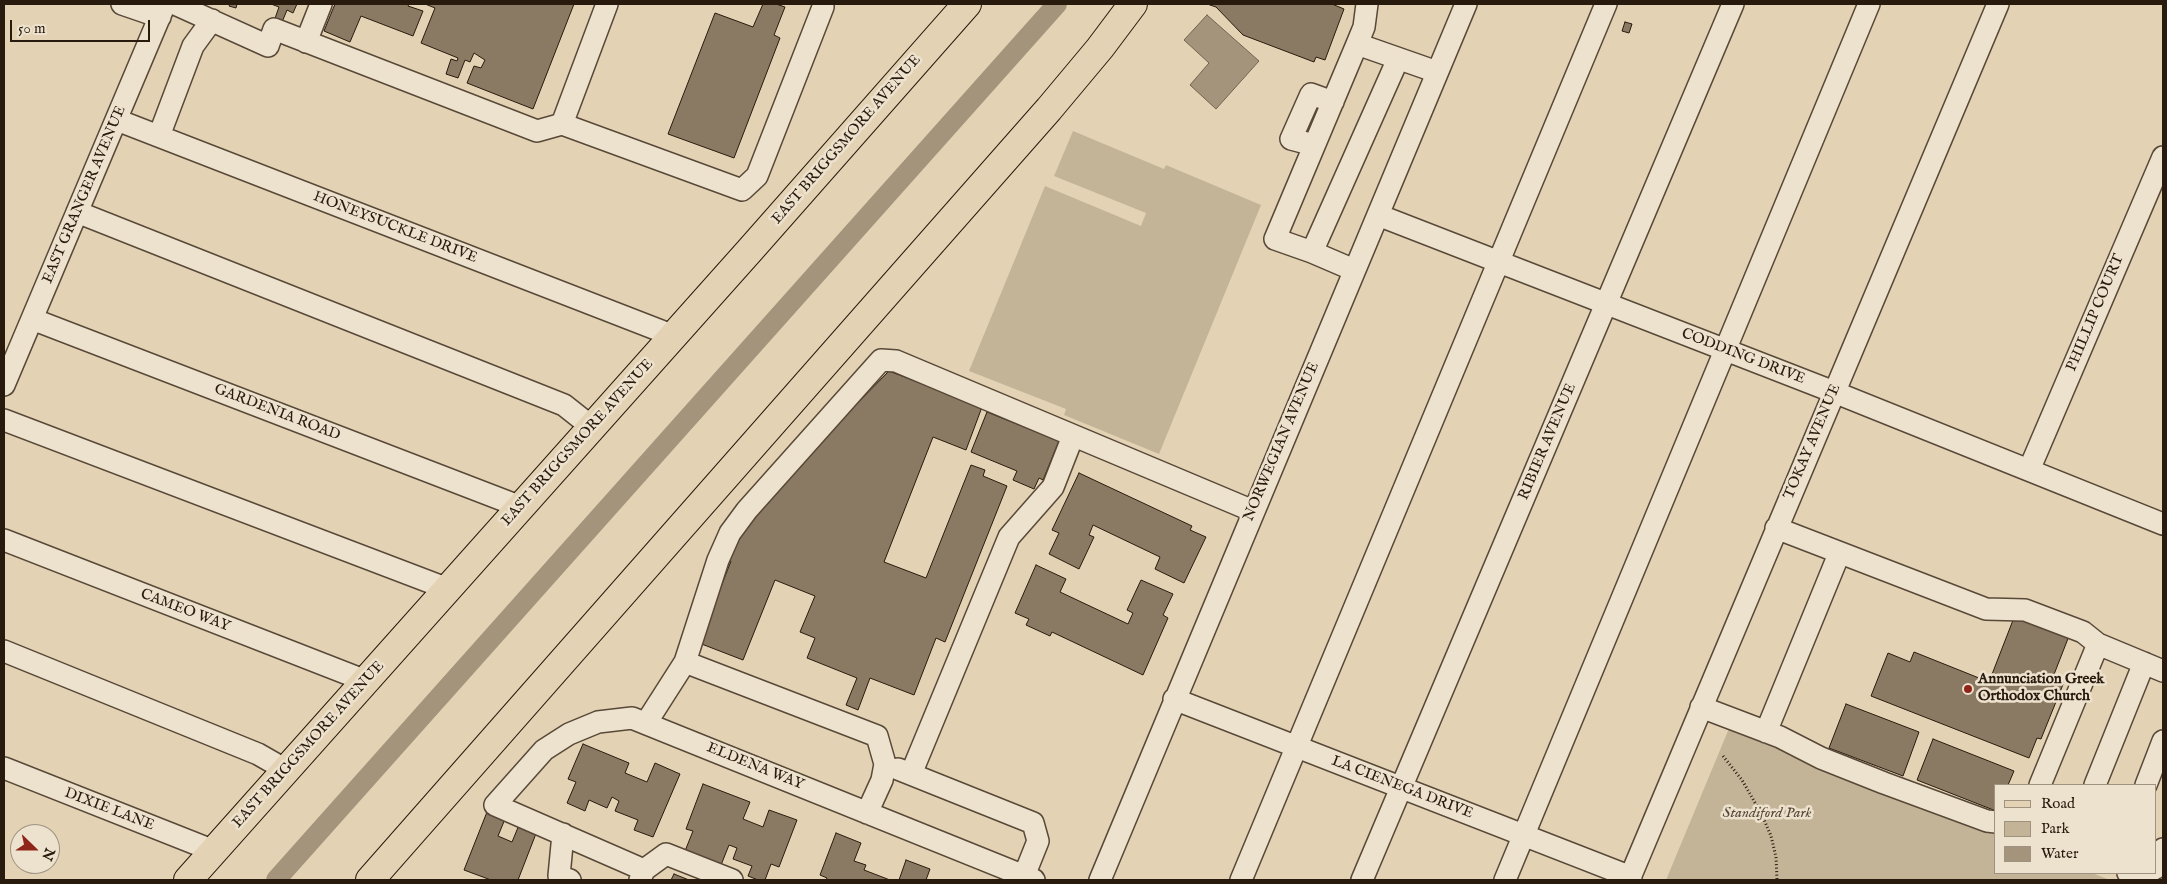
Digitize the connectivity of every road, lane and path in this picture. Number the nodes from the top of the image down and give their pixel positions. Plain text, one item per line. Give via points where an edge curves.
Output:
1 (122, 4) edge
2 (321, 4) edge
3 (607, 4) edge
4 (967, 4) edge
5 (1133, 4) edge
6 (1367, 4) edge
7 (1466, 4) edge
8 (1606, 4) edge
9 (1733, 4) edge
10 (1869, 4) edge
11 (1998, 4) edge
12 (823, 7) dead end
13 (167, 8) edge
14 (212, 20) junction
15 (306, 42) junction
16 (1357, 44) junction
17 (1398, 59) junction
18 (1437, 72) junction
19 (116, 120) junction
20 (562, 124) junction
21 (159, 136) junction
22 (2163, 157) edge
23 (78, 212) junction
24 (1378, 214) junction
25 (1312, 252) junction
26 (1497, 261) junction
27 (1354, 270) junction
28 (1607, 304) junction
29 (32, 319) junction
30 (674, 336) junction
31 (1725, 350) junction
32 (4, 385) edge
33 (1834, 392) junction
34 (4, 420) edge
35 (592, 428) junction
36 (1073, 436) junction
37 (2030, 470) junction
38 (521, 507) junction
39 (1253, 511) junction
40 (2163, 524) edge
41 (1776, 528) junction
42 (4, 540) edge
43 (1839, 554) junction
44 (448, 589) junction
45 (2098, 644) junction
46 (4, 651) edge
47 (685, 662) junction
48 (2154, 667) edge
49 (366, 681) junction
50 (1174, 699) junction
51 (1701, 707) junction
52 (646, 723) junction
53 (1766, 732) junction
54 (2163, 741) edge
55 (1297, 746) junction
56 (1724, 756) dead end
57 (885, 764) junction
58 (4, 768) edge
59 (286, 770) junction
60 (910, 774) junction
61 (2040, 784) edge
62 (2096, 784) edge
63 (2146, 784) edge
64 (1401, 787) junction
65 (867, 813) junction
66 (1994, 822) edge
67 (563, 834) junction
68 (1524, 835) junction
69 (2163, 849) edge
70 (214, 851) junction
71 (2157, 865) edge
72 (2131, 874) edge
73 (642, 875) edge
74 (1029, 878) edge
75 (1630, 878) edge
76 (188, 880) edge
77 (214, 880) edge
78 (370, 880) edge
79 (570, 880) edge
80 (732, 880) edge
81 (1100, 880) edge
82 (1241, 880) edge
83 (1362, 880) edge
84 (1505, 880) edge
85 (1777, 880) edge
86 (2149, 880) edge

1 - 13 street
2 - 15 street
3 - 20 street
4 - 30 main road, EAST BRIGGSMORE AVENUE
5 - 78 main road via 1042,116
6 - 16 street via 1364,27
7 - 18 street, NORWEGIAN AVENUE
8 - 26 street
9 - 28 street, RIBIER AVENUE
10 - 31 street
11 - 33 street, TOKAY AVENUE
12 - 20 street via 757,176 742,190
13 - 14 street
13 - 19 street, EAST GRANGER AVENUE
14 - 15 street via 268,46 274,29
14 - 21 street via 193,46
15 - 20 street via 537,131
16 - 17 street
16 - 25 street via 1333,102 1311,94 1291,139 1314,146 1275,239
17 - 18 street
17 - 25 street
18 - 24 street, NORWEGIAN AVENUE
19 - 21 street, HONEYSUCKLE DRIVE
19 - 23 street, EAST GRANGER AVENUE
21 - 30 street, HONEYSUCKLE DRIVE
22 - 37 street, PHILLIP COURT
23 - 29 street, EAST GRANGER AVENUE
23 - 35 street via 564,405
24 - 26 street, CODDING DRIVE
24 - 27 street, NORWEGIAN AVENUE
25 - 27 street
26 - 28 street, CODDING DRIVE
26 - 55 street
27 - 39 street, NORWEGIAN AVENUE
28 - 31 street, CODDING DRIVE
28 - 64 street, RIBIER AVENUE
29 - 32 street, EAST GRANGER AVENUE
29 - 38 street, GARDENIA ROAD
30 - 35 main road, EAST BRIGGSMORE AVENUE
31 - 33 street, CODDING DRIVE
31 - 68 street
33 - 37 street, CODDING DRIVE
33 - 41 street, TOKAY AVENUE
34 - 44 street
35 - 38 main road, EAST BRIGGSMORE AVENUE
36 - 39 street
36 - 47 street via 896,361 881,360 730,533
36 - 60 street via 1053,487 1009,537
37 - 40 street, CODDING DRIVE
38 - 44 main road, EAST BRIGGSMORE AVENUE
39 - 50 street, NORWEGIAN AVENUE
41 - 43 street
41 - 51 street, TOKAY AVENUE
42 - 49 street, CAMEO WAY
43 - 45 street via 1986,609 2025,610 2083,632
43 - 53 street
44 - 49 main road, EAST BRIGGSMORE AVENUE
45 - 48 street
45 - 61 street
46 - 59 street via 258,754
47 - 52 street
47 - 57 street via 877,736
48 - 62 street
49 - 59 main road, EAST BRIGGSMORE AVENUE
50 - 55 street, LA CIENEGA DRIVE
50 - 81 street, NORWEGIAN AVENUE
51 - 53 street
51 - 75 street, TOKAY AVENUE
52 - 65 street, ELDENA WAY
52 - 67 street, ELDENA WAY via 632,718 606,721 569,734 544,750 495,805
53 - 66 street via 1884,783
54 - 63 street
55 - 64 street, LA CIENEGA DRIVE
55 - 82 street
56 - 85 path via 1762,815 1776,857
57 - 60 street
57 - 65 street via 882,780
58 - 70 street, DIXIE LANE
59 - 70 main road, EAST BRIGGSMORE AVENUE
59 - 77 main road via 267,809 221,865
60 - 74 street via 1033,823 1038,841
64 - 68 street, LA CIENEGA DRIVE
64 - 83 street, RIBIER AVENUE
65 - 74 street, ELDENA WAY
67 - 73 street
67 - 79 street via 559,876
68 - 75 street, LA CIENEGA DRIVE
68 - 84 street
69 - 71 street
70 - 76 main road, EAST BRIGGSMORE AVENUE
72 - 86 street
73 - 80 street via 666,854

